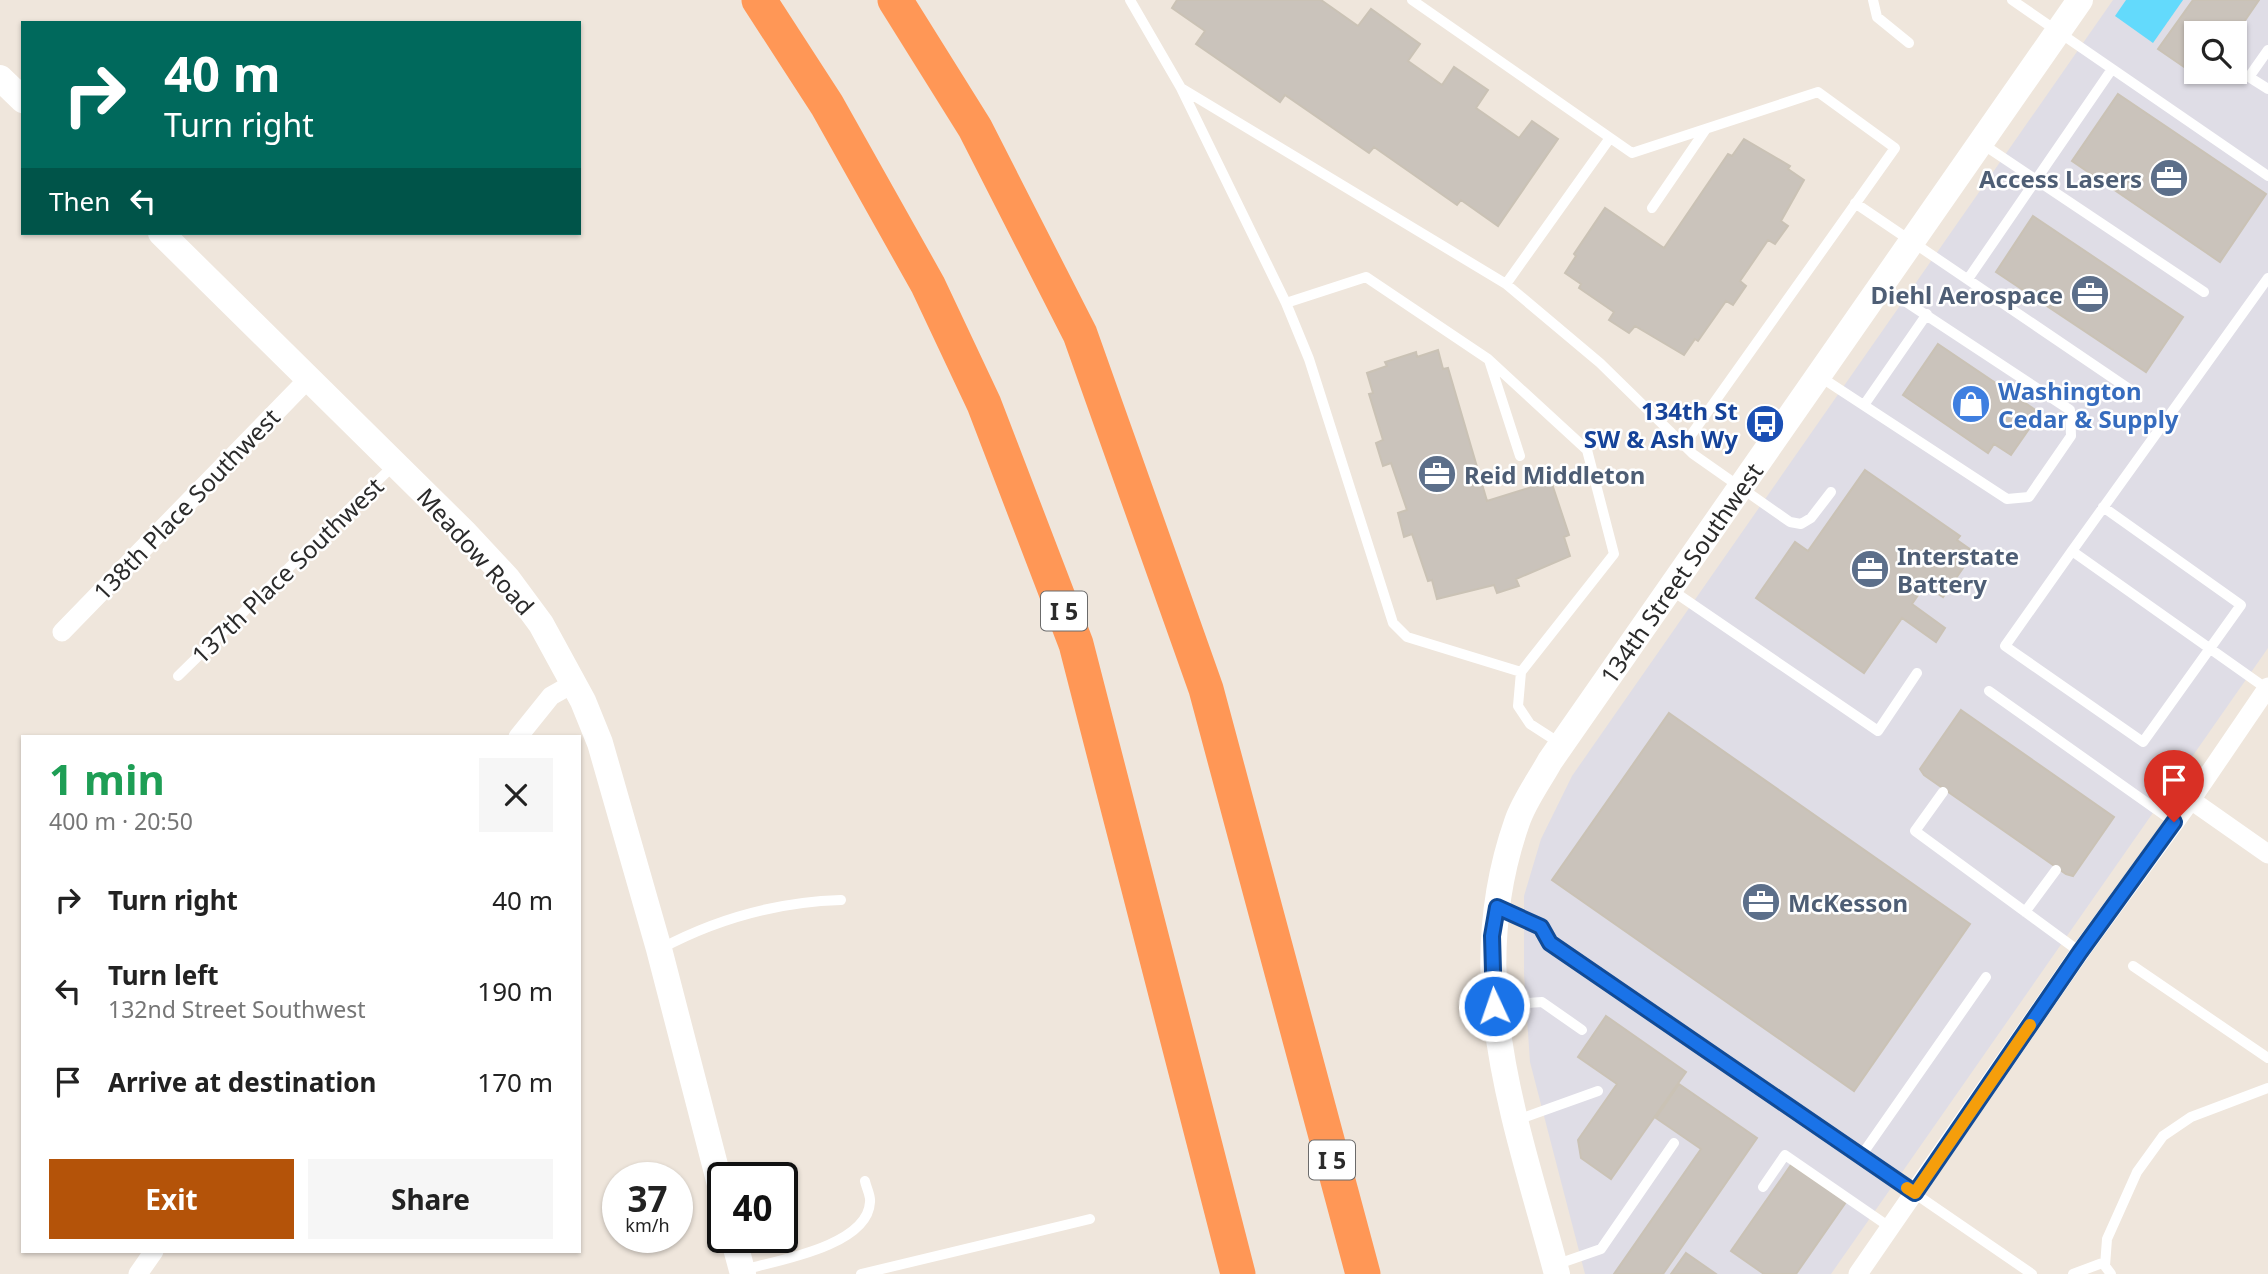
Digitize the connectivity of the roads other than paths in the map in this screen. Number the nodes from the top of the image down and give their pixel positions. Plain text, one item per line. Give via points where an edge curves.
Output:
1 (759, 0) edge
2 (895, 0) edge
3 (1130, 0) edge
4 (1412, 0) edge
5 (1873, 0) edge
6 (2012, 0) edge
7 (2080, 0) edge
8 (2058, 32) junction
9 (1909, 43) dead end
10 (2268, 50) edge
11 (2112, 69) junction
12 (0, 78) edge
13 (1181, 88) junction
14 (2268, 89) edge
15 (21, 98) edge
16 (1706, 128) junction
17 (1610, 138) junction
18 (1981, 142) junction
19 (2268, 176) edge
20 (2037, 180) junction
21 (1855, 203) junction
22 (1652, 208) dead end
23 (163, 235) edge
24 (1912, 241) junction
25 (2268, 278) edge
26 (1968, 279) junction
27 (1506, 284) junction
28 (1881, 285) junction
29 (2204, 292) dead end
30 (2264, 293) edge
31 (1286, 303) junction
32 (1927, 314) junction
33 (1488, 359) junction
34 (1818, 375) junction
35 (310, 377) junction
36 (2132, 391) dead end
37 (1864, 405) junction
38 (1684, 445) junction
39 (1520, 456) dead end
40 (396, 463) junction
41 (1740, 488) junction
42 (1831, 492) dead end
43 (2103, 507) junction
44 (2071, 551) junction
45 (1670, 589) junction
46 (62, 632) dead end
47 (2209, 648) junction
48 (1521, 672) junction
49 (1917, 673) dead end
50 (178, 676) dead end
51 (574, 683) junction
52 (2267, 688) edge
53 (1989, 691) dead end
54 (520, 735) edge
55 (1561, 745) junction
56 (1942, 792) dead end
57 (2192, 800) junction
58 (2174, 822) junction
59 (2268, 854) edge
60 (2056, 870) dead end
61 (1499, 895) junction
62 (841, 900) dead end
63 (2025, 912) junction
64 (659, 949) junction
65 (2080, 952) junction
66 (2133, 966) dead end
67 (1986, 977) dead end
68 (1494, 1006) junction
69 (1582, 1030) dead end
70 (2268, 1058) edge
71 (2268, 1088) edge
72 (1598, 1091) dead end
73 (1516, 1121) junction
74 (1674, 1143) dead end
75 (1861, 1156) junction
76 (714, 1162) edge
77 (865, 1181) dead end
78 (1763, 1187) dead end
79 (1915, 1193) junction
80 (1090, 1219) dead end
81 (1891, 1228) junction
82 (153, 1253) edge
83 (737, 1253) edge
84 (2105, 1262) junction
85 (1556, 1270) edge
86 (742, 1272) edge
87 (138, 1274) edge
88 (861, 1274) edge
89 (1238, 1274) edge
90 (1363, 1274) edge
91 (1858, 1274) edge
92 (2032, 1274) edge
93 (2073, 1274) edge
94 (2111, 1274) edge

1 - 89 highway, I 5 via 827,105 928,285 984,404 1076,644
2 - 90 highway, I 5 via 975,128 1080,334 1206,690
3 - 13 lane
4 - 17 lane
5 - 9 lane via 1877,17
6 - 8 lane
7 - 8 street, 134th Street Southwest
8 - 11 lane
8 - 18 street, 134th Street Southwest
10 - 14 lane via 2249,77
11 - 19 lane
11 - 20 lane
12 - 15 street
13 - 27 lane
13 - 31 lane
16 - 17 lane via 1632,153
16 - 21 lane via 1818,92 1895,148
16 - 22 lane
17 - 27 lane
18 - 20 lane
18 - 24 street, 134th Street Southwest
20 - 26 lane
20 - 29 lane
21 - 24 lane
21 - 38 lane
23 - 35 street, Meadow Road
24 - 26 lane
24 - 28 street, 134th Street Southwest
25 - 30 lane
26 - 36 lane
27 - 38 lane via 1600,363
28 - 32 lane
28 - 34 street, 134th Street Southwest
30 - 43 lane
31 - 33 lane via 1366,277
31 - 48 lane via 1309,359 1394,623 1406,637
32 - 37 lane
32 - 37 lane via 2070,410 2071,436 2029,497 2007,499
33 - 39 lane
33 - 48 lane via 1587,450 1614,554
34 - 37 lane
34 - 41 street, 134th Street Southwest
35 - 40 street, Meadow Road
35 - 46 street, 138th Place Southwest
38 - 41 lane
40 - 50 lane, 137th Place Southwest
40 - 51 street, Meadow Road via 506,578 541,624
41 - 42 lane via 1790,522 1801,524 1811,519
41 - 45 street, 134th Street Southwest
43 - 44 lane
43 - 47 lane via 2241,605
44 - 47 lane
44 - 47 lane via 2006,646 2143,742
45 - 49 lane via 1878,730
45 - 55 street, 134th Street Southwest
47 - 52 lane
48 - 55 lane via 1518,706 1530,724
51 - 54 street via 551,696
51 - 64 street, Meadow Road via 611,775
52 - 57 street
53 - 58 lane
55 - 61 street, 134th Street Southwest via 1518,820
56 - 63 lane via 1914,831
57 - 58 street
57 - 59 street
58 - 65 street
60 - 63 lane
61 - 68 street, 134th Street Southwest via 1492,936
61 - 75 lane via 1541,927 1550,943
62 - 64 lane via 722,919
63 - 65 lane
64 - 76 street, Meadow Road
65 - 79 street
66 - 70 lane
67 - 75 lane
68 - 69 lane via 1542,1002
68 - 73 street, 134th Street Southwest via 1499,1055
71 - 84 lane via 2191,1118 2163,1136 2132,1184 2107,1239
72 - 73 lane
73 - 85 street, 134th Street Southwest
74 - 85 lane via 1601,1249
75 - 79 lane
77 - 86 lane via 870,1203 859,1228 837,1242
78 - 81 lane via 1785,1155
79 - 81 street
79 - 92 lane
80 - 88 lane
81 - 91 street
82 - 87 street
83 - 86 street
84 - 93 lane
84 - 94 lane

